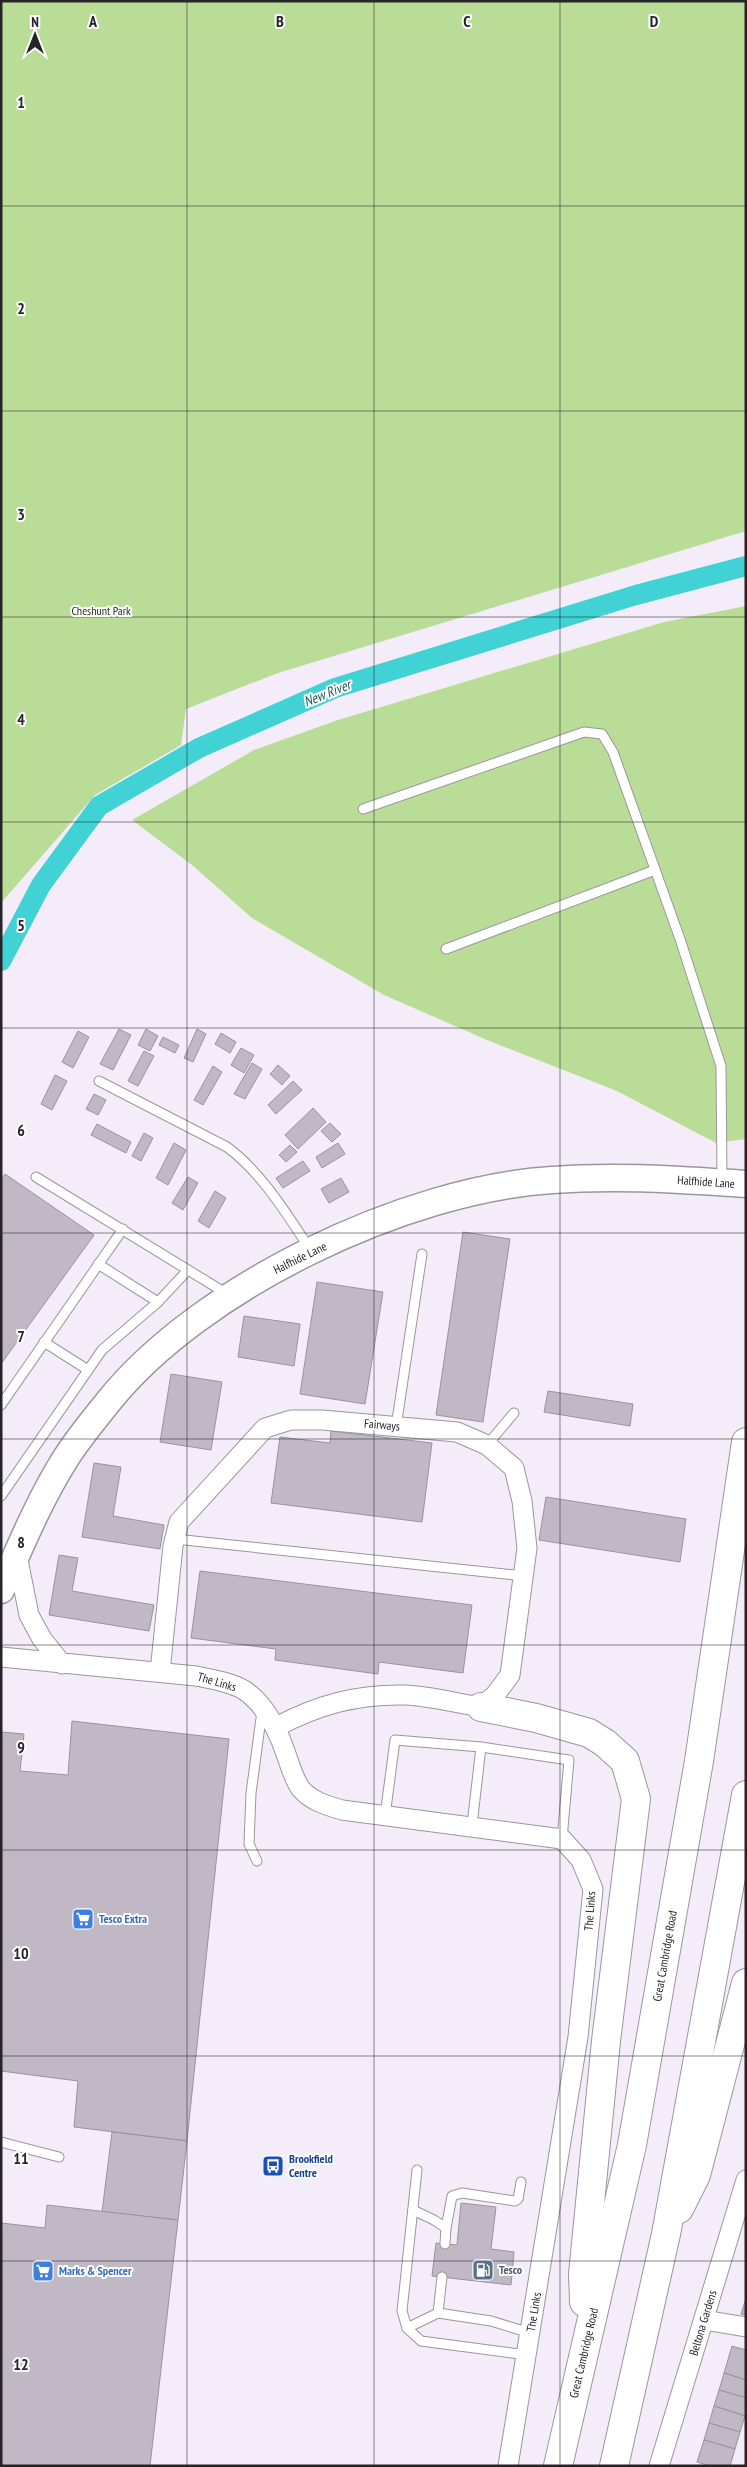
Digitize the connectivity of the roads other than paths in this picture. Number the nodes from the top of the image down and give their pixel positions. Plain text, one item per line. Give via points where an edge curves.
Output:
1 (363, 809) dead end
2 (655, 870) junction
3 (446, 949) dead end
4 (99, 1081) dead end
5 (36, 1177) dead end
6 (734, 1184) edge
7 (123, 1229) junction
8 (312, 1252) junction
9 (422, 1254) dead end
10 (98, 1264) junction
11 (188, 1270) junction
12 (232, 1296) junction
13 (158, 1302) junction
14 (44, 1342) junction
15 (88, 1370) junction
16 (1, 1405) edge
17 (514, 1413) dead end
18 (396, 1426) junction
19 (746, 1442) edge
20 (487, 1445) junction
21 (1, 1496) edge
22 (175, 1539) junction
23 (17, 1555) junction
24 (524, 1576) junction
25 (1, 1590) edge
26 (1, 1657) edge
27 (62, 1664) junction
28 (160, 1672) junction
29 (481, 1707) junction
30 (262, 1709) junction
31 (276, 1727) junction
32 (481, 1747) junction
33 (746, 1795) edge
34 (385, 1816) junction
35 (472, 1825) junction
36 (562, 1838) junction
37 (257, 1861) dead end
38 (746, 1983) edge
39 (1, 2142) edge
40 (59, 2156) dead end
41 (417, 2170) dead end
42 (746, 2180) edge
43 (520, 2182) dead end
44 (413, 2210) junction
45 (446, 2228) junction
46 (666, 2234) junction
47 (445, 2244) dead end
48 (442, 2277) dead end
49 (438, 2313) junction
50 (704, 2320) junction
51 (407, 2328) junction
52 (746, 2328) edge
53 (530, 2333) junction
54 (585, 2345) junction
55 (526, 2355) junction
56 (508, 2466) edge
57 (558, 2466) edge
58 (614, 2466) edge
59 (659, 2466) edge

1 - 2 lane via 584,732 594,732 602,734 613,752
2 - 3 lane
2 - 6 lane via 721,1066
4 - 8 lane via 227,1147 240,1157 279,1202
5 - 7 lane
6 - 8 main road, Halfhide Lane via 629,1177 550,1180 456,1195 369,1225
7 - 10 lane
7 - 11 lane
8 - 12 main road, Halfhide Lane via 277,1268
9 - 18 lane
10 - 13 lane
10 - 14 lane
11 - 12 lane
11 - 13 lane
12 - 23 main road, Halfhide Lane via 154,1353 109,1401 64,1461
13 - 15 lane via 102,1350
14 - 15 lane
14 - 16 lane
15 - 21 lane
17 - 20 lane
18 - 20 street, Fairways via 457,1432
18 - 22 street, Fairways via 291,1420 265,1428 179,1522
19 - 54 highway, Great Cambridge Road via 699,1761 633,2136
20 - 24 street, Fairways via 514,1468 527,1548
22 - 24 lane
22 - 28 street, Fairways
23 - 25 main road, Halfhide Lane
23 - 27 street via 29,1614 42,1639
24 - 29 street, Fairways via 510,1675
26 - 27 street, The Links
27 - 28 street, The Links
28 - 30 street, The Links via 226,1683 244,1690
29 - 31 street via 406,1695 360,1696 308,1710
29 - 54 highway via 589,1733 624,1761 636,1799 606,2041 583,2274
30 - 31 street, The Links
30 - 37 lane via 251,1793 250,1844
31 - 34 street, The Links via 302,1790 318,1802 342,1810
32 - 34 lane via 395,1740
32 - 35 lane
32 - 36 lane via 569,1760
33 - 46 highway
34 - 35 street, The Links
35 - 36 street, The Links
36 - 53 street, The Links via 581,1860 592,1889 578,2037
38 - 46 highway via 696,2175
39 - 40 lane
41 - 44 lane
42 - 50 street, Beltona Gardens
43 - 45 lane via 516,2201 462,2193 452,2196
44 - 45 lane
44 - 51 lane via 402,2310
45 - 47 lane
46 - 58 highway
48 - 49 lane
49 - 51 lane
49 - 53 lane via 491,2320
50 - 52 street
50 - 59 street, Beltona Gardens
51 - 55 lane via 421,2341
53 - 55 street, The Links
54 - 57 highway, Great Cambridge Road
55 - 56 street, The Links

